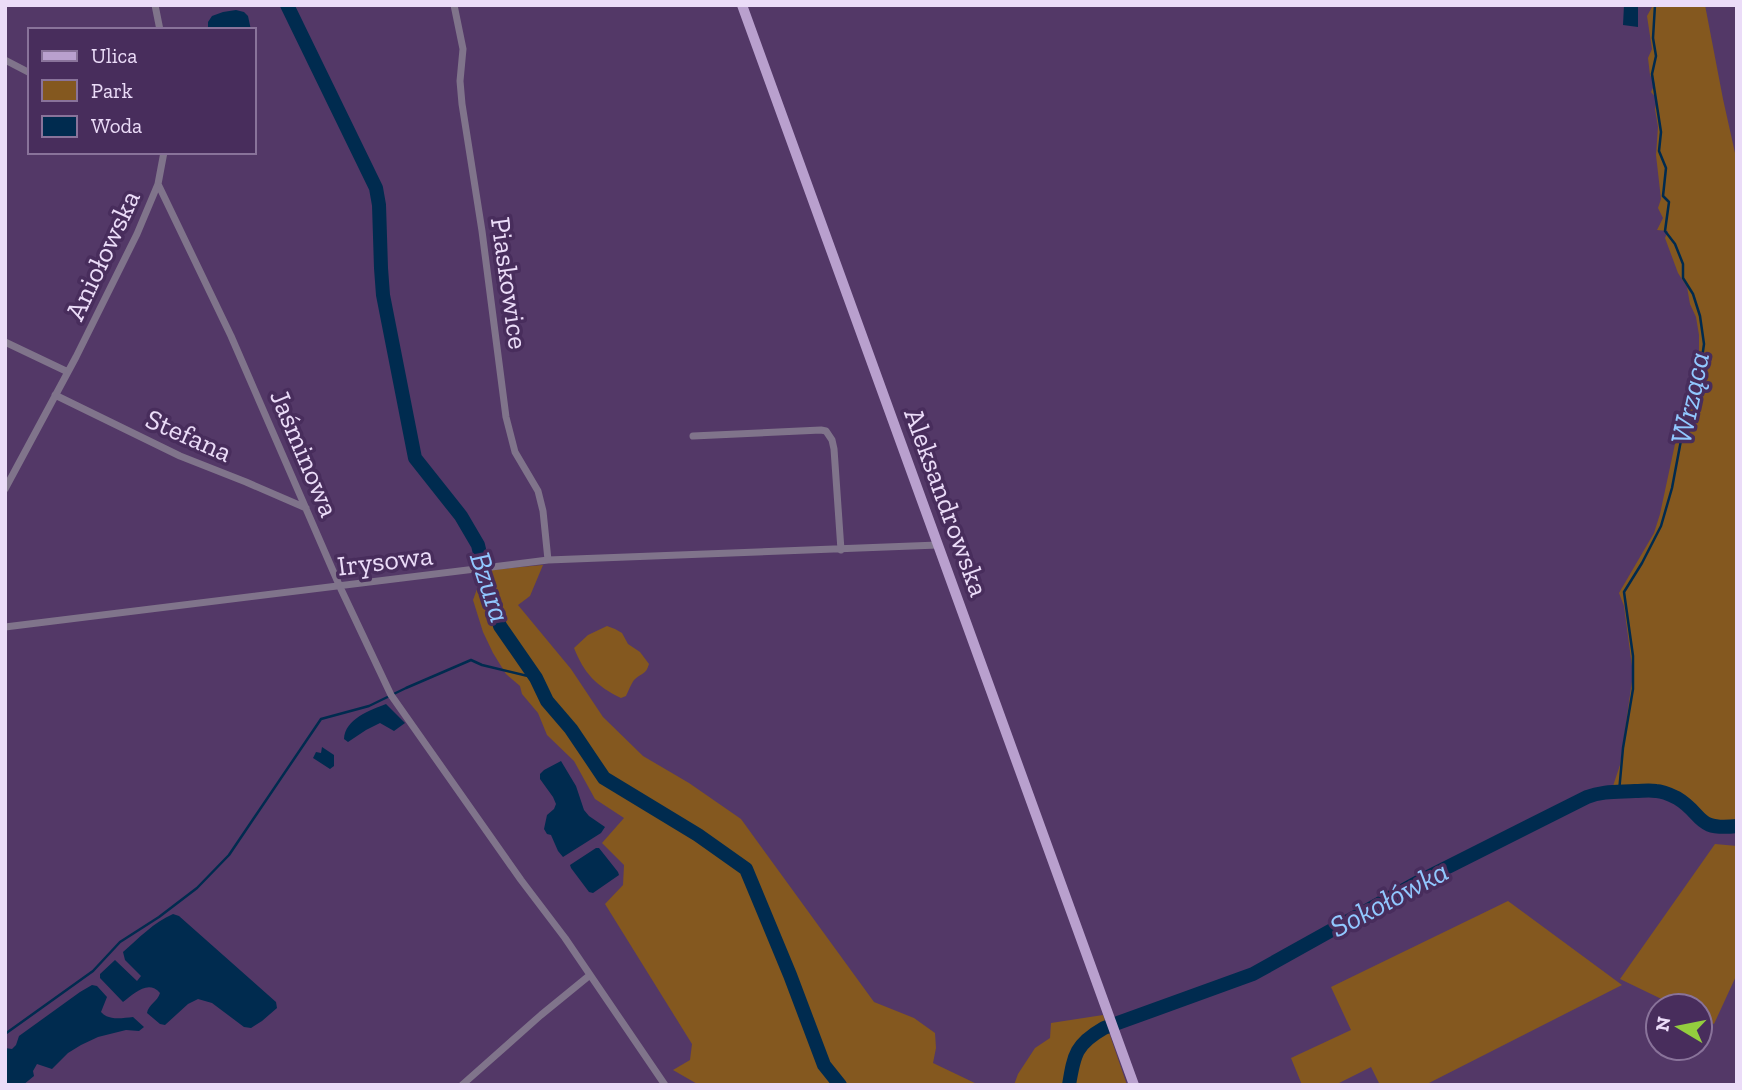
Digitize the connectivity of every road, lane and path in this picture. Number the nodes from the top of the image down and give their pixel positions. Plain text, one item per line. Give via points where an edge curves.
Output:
1 (155, 5) edge
2 (454, 5) edge
3 (742, 5) edge
4 (160, 28) edge
5 (5, 60) edge
6 (28, 72) edge
7 (164, 154) edge
8 (158, 184) junction
9 (5, 342) edge
10 (68, 372) junction
11 (55, 395) junction
12 (694, 436) dead end
13 (5, 489) edge
14 (307, 509) junction
15 (938, 545) junction
16 (841, 550) junction
17 (548, 560) junction
18 (340, 587) junction
19 (5, 627) edge
20 (590, 975) junction
21 (462, 1085) edge
22 (666, 1085) edge
23 (1134, 1085) edge

1 - 4 street
2 - 17 street, Piaskowice via 463,49 462,104 506,416 515,452 538,491
3 - 15 main road, Aleksandrowska
5 - 6 street
7 - 8 street, Aniołowska
8 - 10 street, Aniołowska
8 - 14 street, Jaśminowa
9 - 10 street
10 - 11 street, Aniołowska
11 - 13 street, Aniołowska
11 - 14 street, Stefana via 180,456
12 - 16 street via 826,431 834,449
14 - 18 street, Jaśminowa
15 - 16 street, Irysowa
15 - 23 main road, Aleksandrowska
16 - 17 street, Irysowa
17 - 18 street, Irysowa
18 - 19 street, Irysowa
18 - 20 street, Jaśminowa via 391,695
20 - 21 street
20 - 22 street, Jaśminowa

